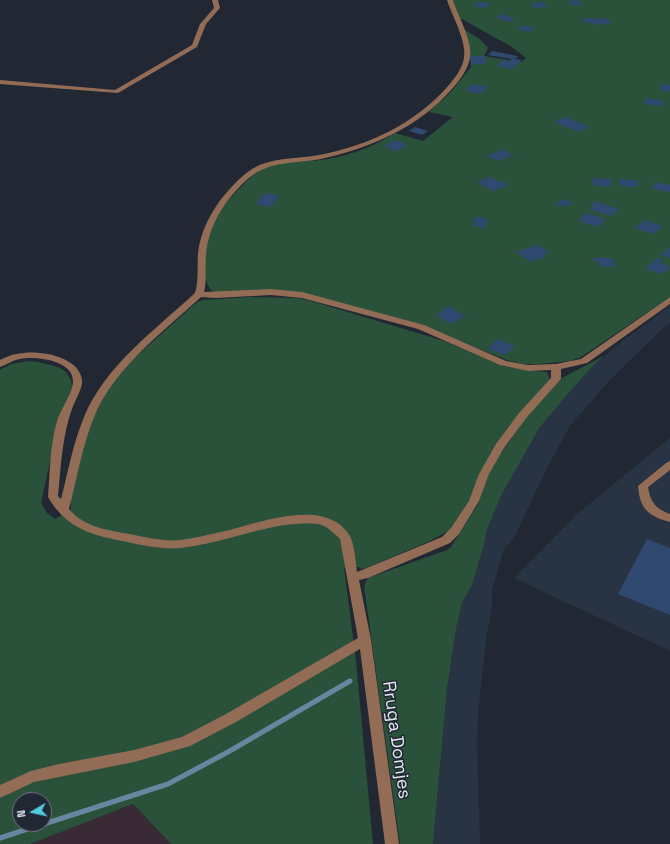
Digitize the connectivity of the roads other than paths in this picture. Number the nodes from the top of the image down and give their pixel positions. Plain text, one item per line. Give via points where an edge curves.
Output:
1 (215, 0) edge
2 (450, 0) edge
3 (0, 82) edge
4 (199, 294) junction
5 (670, 300) edge
6 (0, 364) edge
7 (556, 367) junction
8 (670, 465) edge
9 (64, 509) junction
10 (670, 518) edge
11 (353, 577) junction
12 (365, 640) junction
13 (0, 792) edge
14 (392, 844) edge

1 - 3 street via 217,8 202,24 195,46 116,92
2 - 4 street via 464,38 467,56 464,69 452,85 409,122 384,136 348,150 317,157 276,161 248,174 222,201 208,226 202,254 202,285
4 - 7 street via 270,292 302,295 420,327 503,363 528,368
4 - 9 street via 119,371 95,404 84,429
5 - 7 street via 584,361
6 - 9 street, Rruga Domjes via 13,357 32,355 51,357 74,370 77,388 62,422 53,488 53,497
7 - 11 street via 556,379 523,414 500,446 484,474 474,501 455,531 446,540 434,546 364,575
8 - 10 street via 643,486 644,501 655,513
9 - 11 street, Rruga Domjes via 81,525 97,532 162,544 186,543 260,525 300,519 321,520 345,538
11 - 12 street, Rruga Domjes
12 - 13 street via 185,742 134,756 59,770 31,778
12 - 14 street, Rruga Domjes

